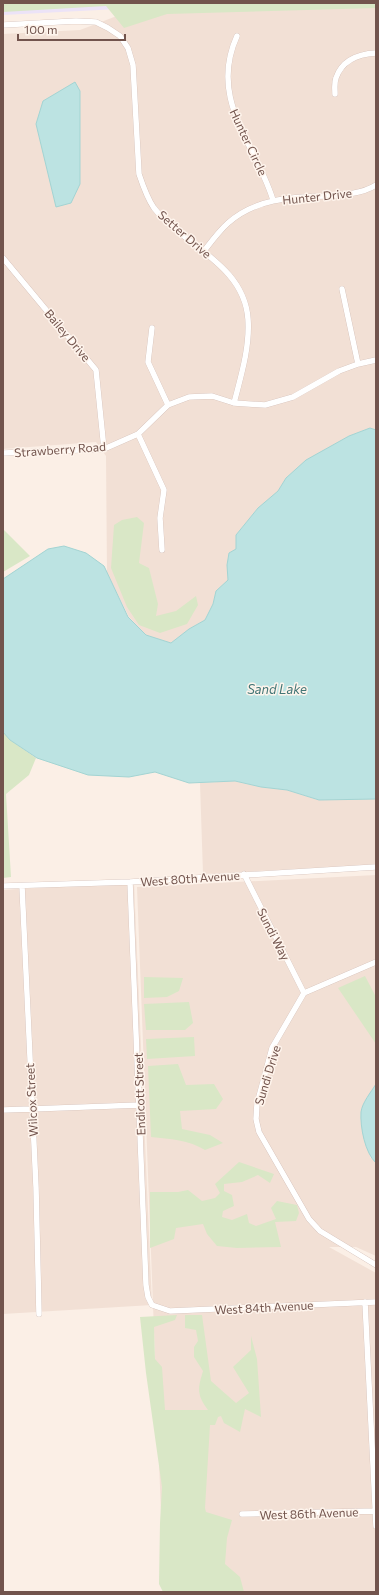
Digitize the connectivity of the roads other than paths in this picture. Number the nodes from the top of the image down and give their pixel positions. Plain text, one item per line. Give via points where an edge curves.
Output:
1 (3, 25) edge
2 (237, 36) dead end
3 (376, 53) edge
4 (335, 94) dead end
5 (376, 186) edge
6 (274, 200) junction
7 (204, 251) junction
8 (3, 258) edge
9 (342, 289) dead end
10 (152, 328) dead end
11 (376, 360) edge
12 (358, 364) junction
13 (234, 403) junction
14 (168, 405) junction
15 (138, 434) junction
16 (104, 448) junction
17 (3, 453) edge
18 (162, 550) dead end
19 (376, 867) edge
20 (244, 874) junction
21 (130, 882) junction
22 (3, 886) edge
23 (22, 886) junction
24 (376, 962) edge
25 (304, 993) junction
26 (140, 1105) junction
27 (32, 1109) junction
28 (3, 1110) edge
29 (376, 1265) edge
30 (366, 1302) junction
31 (376, 1302) edge
32 (152, 1306) joint
33 (39, 1314) dead end
34 (375, 1511) edge
35 (242, 1514) dead end
36 (376, 1526) edge

1 - 7 street, Setter Drive via 96,22 120,36 128,48 133,65 139,174 145,191 153,207
2 - 6 street, Hunter Circle via 230,50 229,97 247,142 268,181
3 - 4 street via 362,54 347,62 335,79
5 - 6 street, Hunter Drive via 343,195
6 - 7 street, Hunter Drive via 260,203 227,224
7 - 13 street, Setter Drive via 230,273 243,294 247,312 246,350
8 - 16 street, Bailey Drive via 96,370
9 - 12 street
10 - 14 street via 148,362
11 - 12 street
12 - 13 street via 339,371 293,397 265,405
13 - 14 street via 212,396 189,397
14 - 15 street
15 - 16 street, Strawberry Road
15 - 18 street via 164,490 160,518
16 - 17 street, Strawberry Road
19 - 20 street, West 80th Avenue
20 - 21 street, West 80th Avenue
20 - 25 street, Sundi Way
21 - 23 street, West 80th Avenue
21 - 26 street, Endicott Street
22 - 23 street, West 80th Avenue
23 - 27 street, Wilcox Street
24 - 25 street
25 - 29 street, Sundi Drive via 272,1048 257,1104 256,1119 259,1132 309,1218 320,1231
26 - 27 street
26 - 32 street, Endicott Street via 146,1284
27 - 28 street
27 - 33 street, Wilcox Street
30 - 31 street, West 84th Avenue
30 - 32 street, West 84th Avenue via 170,1311
30 - 34 street
34 - 35 street, West 86th Avenue
34 - 36 street

